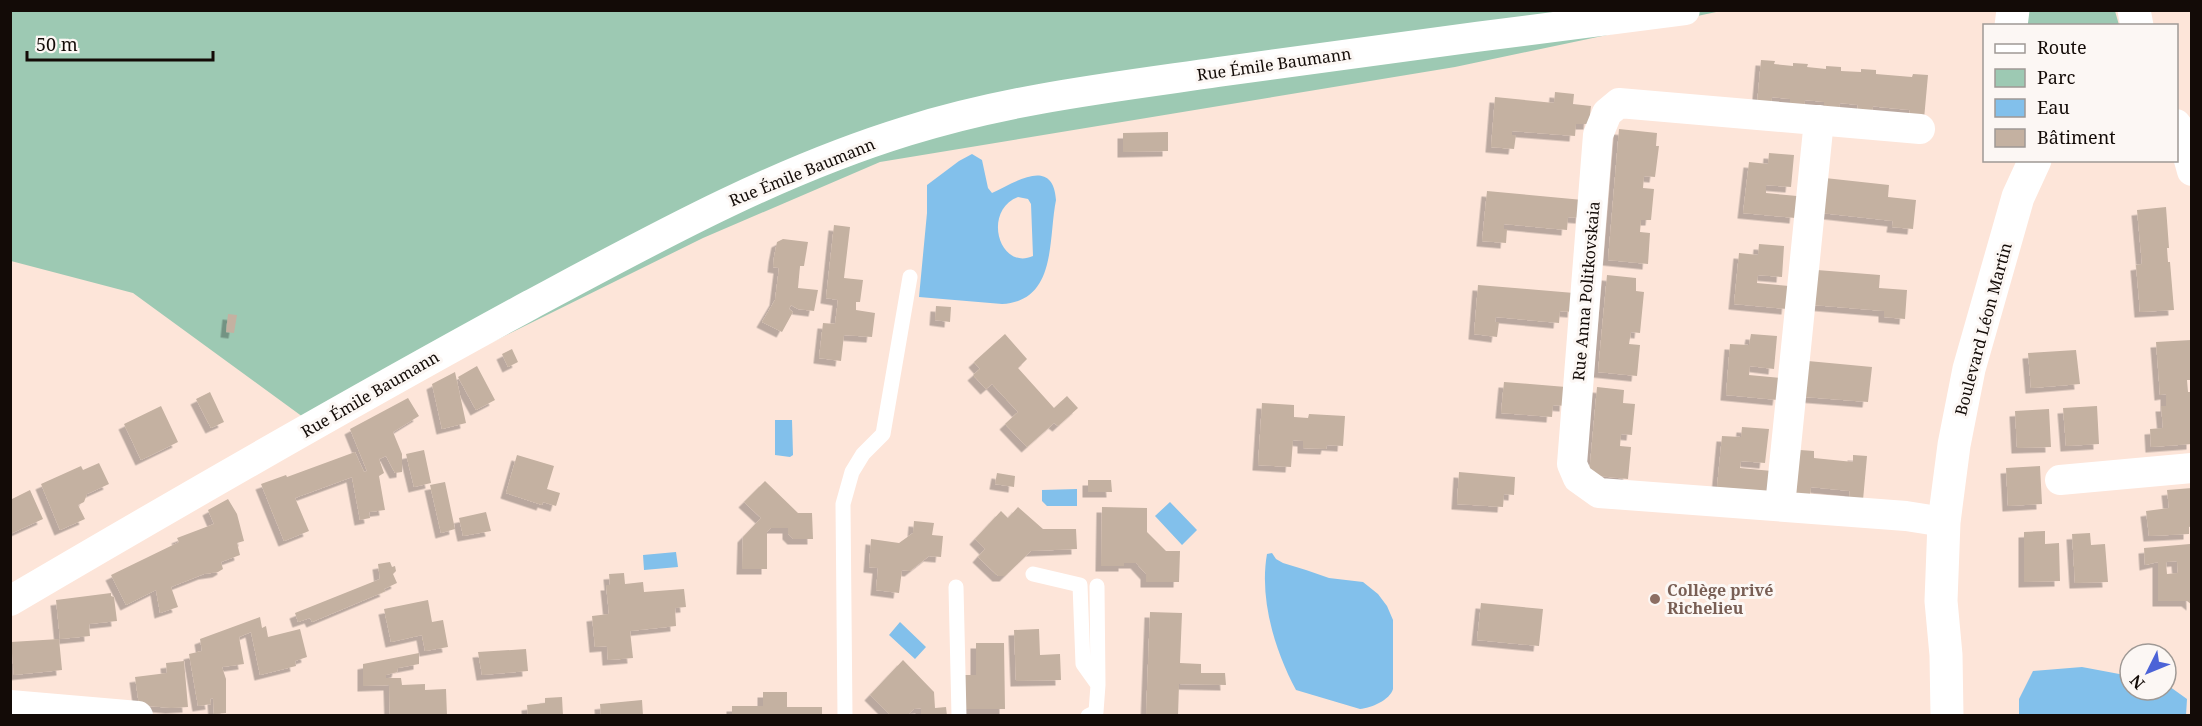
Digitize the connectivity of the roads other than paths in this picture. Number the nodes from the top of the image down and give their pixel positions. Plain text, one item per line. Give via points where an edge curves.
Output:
1 (1685, 10) edge
2 (1819, 120) junction
3 (2178, 127) edge
4 (1920, 129) dead end
5 (2032, 163) edge
6 (2192, 171) edge
7 (910, 277) dead end
8 (2192, 468) edge
9 (2060, 480) dead end
10 (1780, 506) junction
11 (1944, 522) junction
12 (1033, 574) dead end
13 (1097, 586) dead end
14 (956, 587) dead end
15 (10, 601) edge
16 (1941, 601) junction
17 (1098, 686) junction
18 (10, 705) edge
19 (138, 716) edge
20 (845, 716) edge
21 (958, 716) edge
22 (1088, 716) edge
23 (1928, 716) edge
24 (1947, 716) edge

1 - 15 street, Rue Émile Baumann via 1102,89 983,110 833,156 682,224 444,352
2 - 4 street, Rue Anna Politkovskaia
2 - 10 street
2 - 10 street, Rue Anna Politkovskaia via 1620,103 1607,113 1598,135 1572,464 1578,478 1599,493
3 - 6 street
5 - 11 main road, Boulevard Léon Martin via 2018,197 1969,369
7 - 20 lane via 883,434 852,472 843,504
8 - 9 street
10 - 11 street, Rue Anna Politkovskaia
11 - 16 main road, Boulevard Léon Martin
12 - 17 lane via 1080,585 1083,664
13 - 17 lane
14 - 21 lane
16 - 23 main road, Boulevard Léon Martin via 1931,655
16 - 24 main road, Boulevard Léon Martin
17 - 22 lane via 1096,712
18 - 19 street

